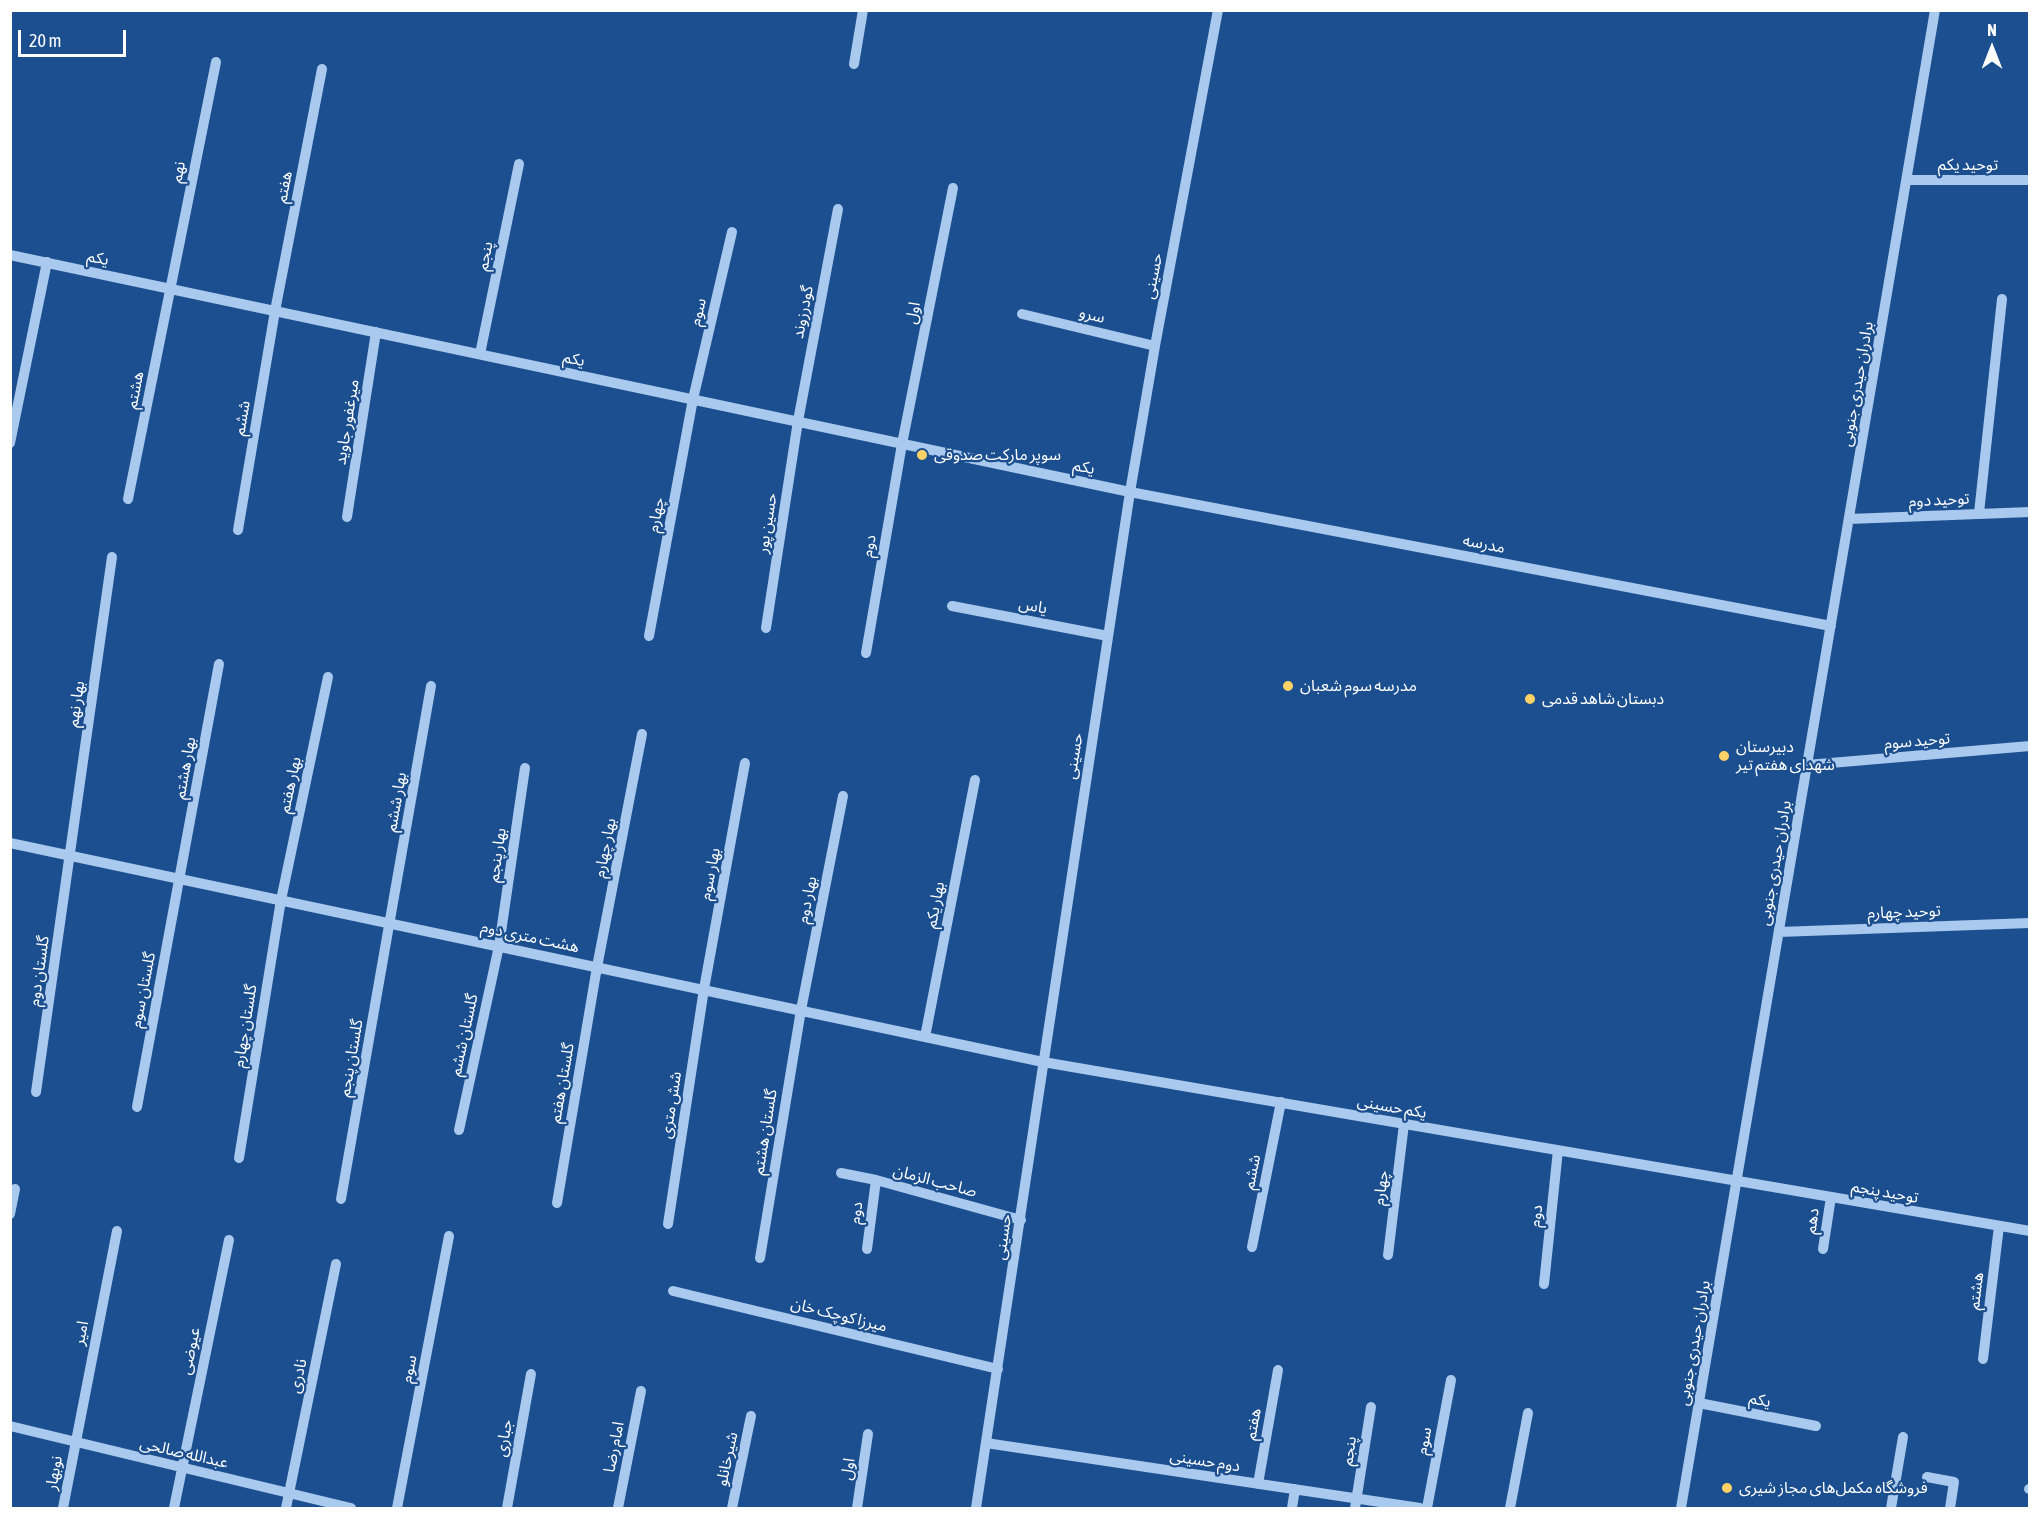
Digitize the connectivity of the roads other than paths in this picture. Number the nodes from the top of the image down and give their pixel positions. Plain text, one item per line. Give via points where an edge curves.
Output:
1 (863, 10) edge
2 (1218, 10) edge
3 (1935, 10) edge
4 (216, 62) dead end
5 (854, 64) dead end
6 (322, 69) dead end
7 (519, 164) dead end
8 (1907, 180) junction
9 (2030, 180) edge
10 (953, 188) dead end
11 (838, 209) dead end
12 (732, 232) dead end
13 (10, 255) edge
14 (47, 262) junction
15 (170, 288) junction
16 (2002, 299) dead end
17 (275, 311) junction
18 (1022, 314) dead end
19 (376, 332) junction
20 (1155, 346) junction
21 (480, 354) junction
22 (693, 399) junction
23 (798, 421) junction
24 (10, 443) edge
25 (902, 444) junction
26 (1130, 492) junction
27 (128, 499) dead end
28 (2030, 512) edge
29 (1979, 513) junction
30 (347, 517) dead end
31 (1849, 519) junction
32 (238, 530) dead end
33 (112, 556) dead end
34 (952, 606) dead end
35 (1831, 626) junction
36 (766, 628) dead end
37 (649, 636) dead end
38 (1108, 636) junction
39 (866, 653) dead end
40 (219, 664) dead end
41 (328, 677) dead end
42 (431, 686) dead end
43 (642, 734) dead end
44 (2030, 746) edge
45 (746, 763) dead end
46 (1807, 765) junction
47 (525, 768) dead end
48 (975, 780) dead end
49 (843, 796) dead end
50 (10, 843) edge
51 (71, 855) junction
52 (180, 878) junction
53 (281, 900) junction
54 (390, 923) junction
55 (2030, 923) edge
56 (1779, 932) junction
57 (499, 946) junction
58 (597, 967) junction
59 (704, 989) junction
60 (801, 1010) junction
61 (925, 1037) junction
62 (1043, 1062) junction
63 (36, 1092) dead end
64 (1281, 1102) junction
65 (136, 1107) dead end
66 (1404, 1124) junction
67 (459, 1131) dead end
68 (1558, 1150) junction
69 (238, 1158) dead end
70 (841, 1173) dead end
71 (876, 1180) junction
72 (1736, 1181) junction
73 (15, 1189) dead end
74 (1831, 1197) junction
75 (341, 1199) dead end
76 (557, 1203) dead end
77 (10, 1214) edge
78 (1021, 1220) junction
79 (668, 1224) dead end
80 (1999, 1226) junction
81 (117, 1231) dead end
82 (2030, 1231) edge
83 (449, 1236) dead end
84 (229, 1240) dead end
85 (1252, 1247) dead end
86 (867, 1249) dead end
87 (1823, 1249) dead end
88 (1388, 1255) dead end
89 (760, 1258) dead end
90 (336, 1264) dead end
91 (1544, 1284) dead end
92 (673, 1291) dead end
93 (1983, 1359) dead end
94 (998, 1369) junction
95 (1278, 1370) dead end
96 (531, 1374) dead end
97 (1451, 1380) dead end
98 (641, 1391) dead end
99 (1699, 1403) junction
100 (1371, 1407) dead end
101 (1528, 1413) dead end
102 (751, 1416) dead end
103 (10, 1426) edge
104 (1816, 1426) dead end
105 (868, 1434) dead end
106 (1903, 1437) dead end
107 (75, 1442) junction
108 (986, 1443) junction
109 (181, 1468) junction
110 (1927, 1477) dead end
111 (1258, 1484) junction
112 (1295, 1489) junction
113 (289, 1493) junction
114 (1356, 1504) edge
115 (63, 1509) edge
116 (174, 1509) edge
117 (286, 1509) edge
118 (351, 1509) edge
119 (397, 1509) edge
120 (507, 1509) edge
121 (618, 1509) edge
122 (732, 1509) edge
123 (856, 1509) edge
124 (976, 1509) edge
125 (1292, 1509) edge
126 (1420, 1509) edge
127 (1427, 1509) edge
128 (1510, 1509) edge
129 (1681, 1509) edge
130 (1891, 1509) edge
131 (1950, 1509) edge

1 - 5 street
2 - 20 street, حسینی
3 - 8 street, برادران حیدری جنوبی
4 - 15 street, نهم
6 - 17 street, هفتم
7 - 21 street, پنجم
8 - 9 street, توحید یکم
8 - 31 street, برادران حیدری جنوبی
10 - 25 street, اول
11 - 23 street, گودرزوند
12 - 22 street, سوم
13 - 14 street, یکم
14 - 15 street, یکم
14 - 24 street
15 - 17 street, یکم
15 - 27 street, هشتم
16 - 29 street
17 - 19 street, یکم
17 - 32 street, ششم
18 - 20 street, سرو
19 - 21 street, یکم
19 - 30 street, میرغفور جاوید
20 - 26 street, حسینی
21 - 22 street, یکم
22 - 23 street, یکم
22 - 37 street, چهارم
23 - 25 street, یکم
23 - 36 street, حسین پور
25 - 26 street, یکم
25 - 39 street, دوم
26 - 35 street, مدرسه
26 - 38 street, حسینی
28 - 29 street, توحید دوم
29 - 31 street, توحید دوم
31 - 35 street, برادران حیدری جنوبی
33 - 51 street, بهار نهم
34 - 38 street, یاس
35 - 46 street, برادران حیدری جنوبی
38 - 62 street, حسینی
40 - 52 street, بهار هشتم
41 - 53 street, بهار هفتم
42 - 54 street, بهار ششم
43 - 58 street, بهار چهارم
44 - 46 street, توحید سوم
45 - 59 street, بهار سوم
46 - 56 street, برادران حیدری جنوبی
47 - 57 street, بهار پنجم
48 - 61 street, بهار یکم
49 - 60 street, بهار دوم
50 - 51 street, هشت متری دوم
51 - 52 street, هشت متری دوم
51 - 63 street, گلستان دوم
52 - 53 street, هشت متری دوم
52 - 65 street, گلستان سوم
53 - 54 street, هشت متری دوم
53 - 69 street, گلستان چهارم
54 - 57 street, هشت متری دوم
54 - 75 street, گلستان پنجم
55 - 56 street, توحید چهارم
56 - 72 street, برادران حیدری جنوبی
57 - 58 street, هشت متری دوم
57 - 67 street, گلستان ششم
58 - 59 street, هشت متری دوم
58 - 76 street, گلستان هفتم
59 - 60 street, هشت متری دوم
59 - 79 street, شش متری
60 - 61 street, هشت متری دوم
60 - 89 street, گلستان هشتم
61 - 62 street, هشت متری دوم
62 - 64 street, یکم حسینی
62 - 78 street, حسینی
64 - 66 street, یکم حسینی
64 - 85 street, ششم
66 - 68 street, یکم حسینی
66 - 88 street, چهارم
68 - 72 street, یکم حسینی
68 - 91 street, دوم
70 - 71 street, صاحب الزمان
71 - 78 street, صاحب الزمان
71 - 86 street, دوم
72 - 74 street, توحید پنجم
72 - 99 street, برادران حیدری جنوبی
73 - 77 street
74 - 80 street, توحید پنجم
74 - 87 street, دهم
78 - 94 street, حسینی
80 - 82 street, توحید پنجم
80 - 93 street, هشتم
81 - 107 street, امیر
83 - 119 street, سوم
84 - 109 street, عیوضی
90 - 113 street, نادری
92 - 94 street, میرزا کوچک خان
94 - 108 street, حسینی
95 - 111 street, هفتم
96 - 120 street, جباری
97 - 127 street, سوم
98 - 121 street, امام رضا
99 - 104 street, یکم
99 - 129 street, برادران حیدری جنوبی
100 - 114 street, پنجم
101 - 128 street
102 - 122 street, شیرخانلو
103 - 107 street, عبدالله صالحی
105 - 123 street, اول
106 - 130 street
107 - 109 street, عبدالله صالحی
107 - 115 street, نوبهار
108 - 111 street, دوم حسینی
108 - 124 street, حسینی
109 - 113 street, عبدالله صالحی
109 - 116 street
110 - 131 street via 1954,1482
111 - 112 street, دوم حسینی
112 - 114 street, دوم حسینی
112 - 125 street
113 - 117 street, نادری
113 - 118 street, عبدالله صالحی
114 - 126 street, دوم حسینی

